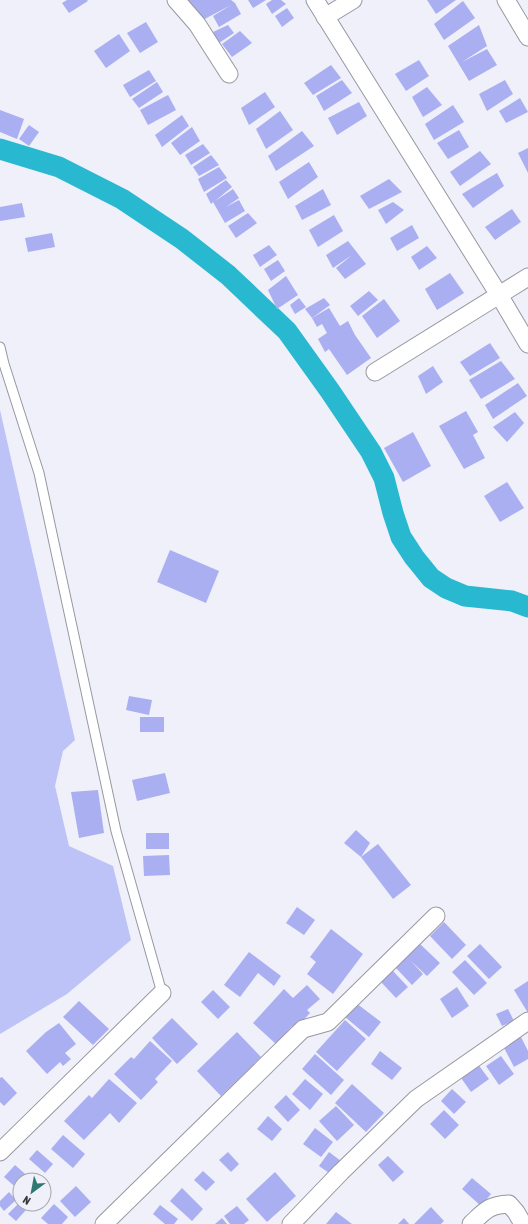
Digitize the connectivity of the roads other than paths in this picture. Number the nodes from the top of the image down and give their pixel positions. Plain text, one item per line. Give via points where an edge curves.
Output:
1 (176, 0) edge
2 (316, 0) edge
3 (353, 0) edge
4 (506, 0) edge
5 (325, 17) junction
6 (528, 37) edge
7 (229, 74) dead end
8 (528, 277) edge
9 (499, 295) junction
10 (528, 344) edge
11 (0, 347) edge
12 (375, 372) dead end
13 (436, 916) dead end
14 (162, 993) joint
15 (528, 1022) edge
16 (0, 1152) edge
17 (104, 1224) edge
18 (291, 1224) edge
19 (471, 1224) edge
20 (523, 1224) edge

1 - 7 street via 197,24
2 - 5 street
3 - 5 street
4 - 6 street
5 - 9 street
8 - 9 street
9 - 10 street
9 - 12 street
11 - 14 lane via 39,473 116,831
13 - 17 street via 328,1022 303,1029
14 - 16 street
15 - 18 street via 416,1100
19 - 20 street via 489,1207 509,1204

